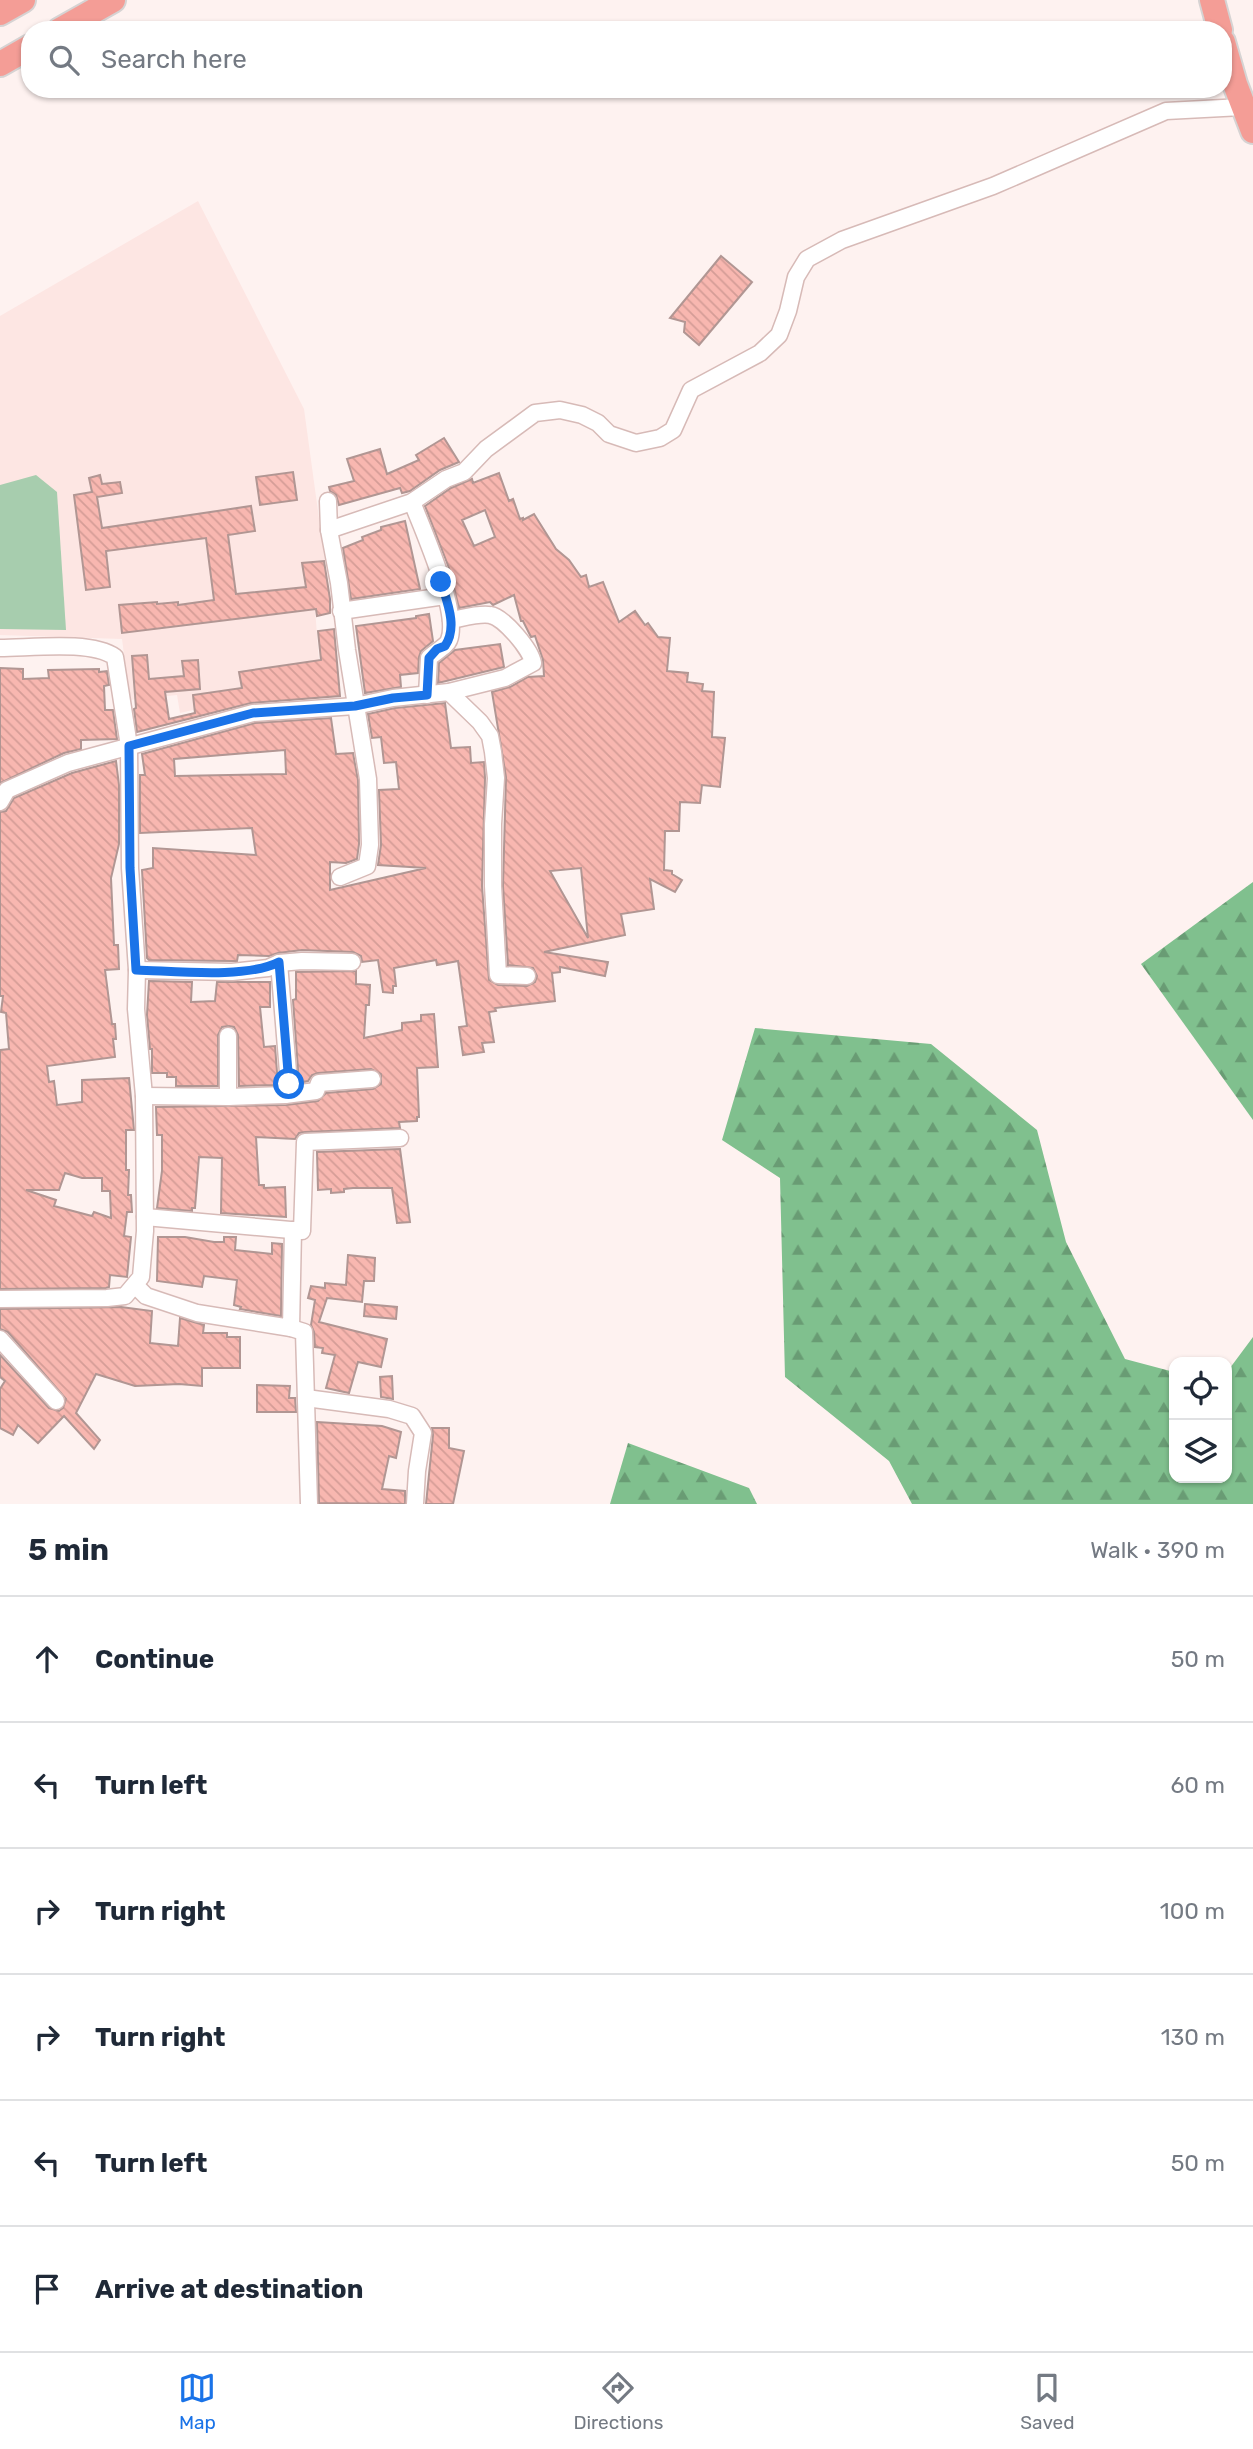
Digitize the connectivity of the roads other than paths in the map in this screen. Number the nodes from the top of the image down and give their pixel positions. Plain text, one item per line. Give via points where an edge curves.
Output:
1 (23, 0) edge
2 (78, 0) edge
3 (113, 0) edge
4 (1212, 0) edge
5 (0, 13) edge
6 (59, 21) edge
7 (76, 21) edge
8 (1218, 21) edge
9 (21, 52) edge
10 (0, 64) edge
11 (1232, 73) edge
12 (1242, 107) junction
13 (1253, 131) edge
14 (328, 501) dead end
15 (412, 502) junction
16 (328, 530) junction
17 (445, 596) junction
18 (341, 611) junction
19 (452, 620) junction
20 (0, 648) edge
21 (449, 692) junction
22 (427, 695) junction
23 (355, 706) junction
24 (129, 746) junction
25 (2, 793) edge
26 (340, 877) dead end
27 (279, 962) junction
28 (352, 962) dead end
29 (136, 970) junction
30 (527, 975) dead end
31 (228, 1035) dead end
32 (372, 1079) dead end
33 (285, 1095) junction
34 (144, 1096) junction
35 (228, 1097) junction
36 (400, 1138) dead end
37 (145, 1217) junction
38 (293, 1230) junction
39 (136, 1286) junction
40 (0, 1299) edge
41 (291, 1328) junction
42 (0, 1339) edge
43 (306, 1398) junction
44 (56, 1401) dead end
45 (309, 1504) edge
46 (415, 1504) edge

1 - 5 highway
2 - 6 highway
3 - 7 highway
4 - 8 highway
9 - 10 highway
11 - 12 highway
12 - 13 highway
12 - 15 street via 1166,111 993,186 842,240 807,259 796,277 779,335 760,353 691,390 673,430 660,438 636,443 609,434 582,415 560,410 535,413 486,449 464,472
14 - 16 street
15 - 16 street
15 - 17 street
16 - 18 street
17 - 18 street
17 - 19 street
18 - 23 street
19 - 21 street via 498,618 520,640 533,663 505,678
19 - 22 street via 449,640 429,658
20 - 24 street via 93,647 116,657
21 - 22 street
21 - 30 street via 485,729 493,752 498,975
22 - 23 street
23 - 24 street via 253,713
23 - 26 street via 368,779 370,845 367,866
24 - 25 street via 68,763
24 - 29 street
27 - 28 street
27 - 29 street via 268,968 232,972
27 - 33 street via 289,1084
29 - 34 street
31 - 35 street
32 - 33 street via 319,1083 316,1091
33 - 35 street
34 - 35 street
34 - 37 street
36 - 38 street via 305,1142 302,1231
37 - 38 street
37 - 39 street via 141,1277
38 - 41 street
39 - 40 street via 125,1296 107,1298
39 - 41 street via 146,1296 197,1313
41 - 43 street via 304,1332
42 - 44 street
43 - 45 street
43 - 46 street via 412,1416 423,1433

